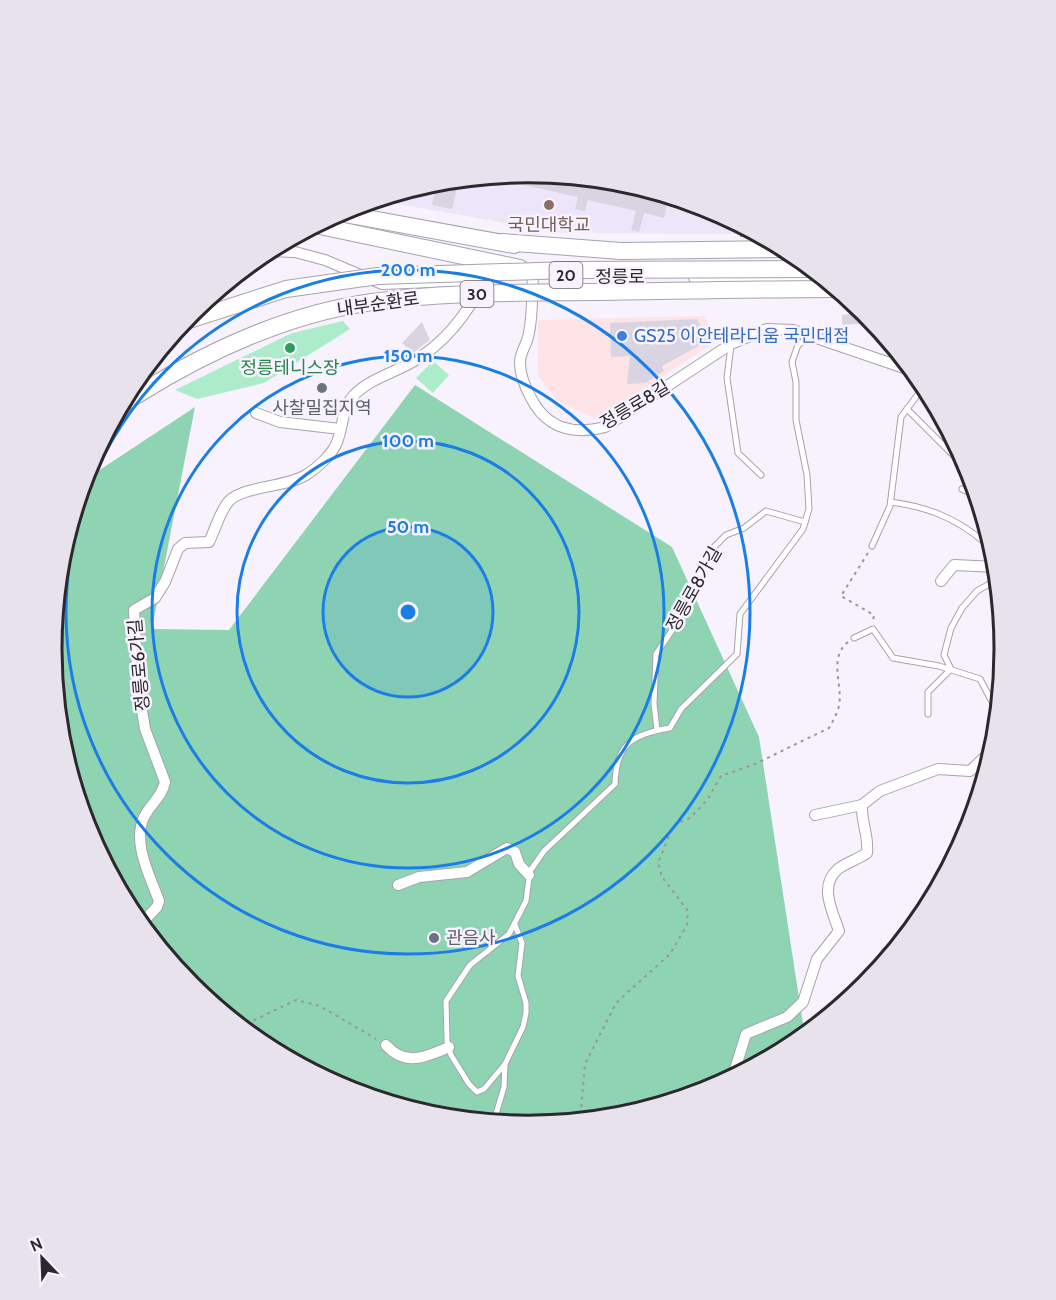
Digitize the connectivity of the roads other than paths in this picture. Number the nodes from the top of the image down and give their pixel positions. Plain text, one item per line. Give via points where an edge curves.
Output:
1 (357, 216) edge
2 (330, 228) edge
3 (502, 242) junction
4 (756, 243) joint
5 (765, 248) edge
6 (769, 251) edge
7 (286, 252) edge
8 (677, 256) junction
9 (797, 269) edge
10 (534, 271) junction
11 (697, 277) junction
12 (808, 277) edge
13 (485, 279) junction
14 (816, 284) edge
15 (824, 289) edge
16 (202, 316) edge
17 (809, 337) junction
18 (730, 344) junction
19 (898, 366) edge
20 (138, 394) edge
21 (918, 394) edge
22 (907, 409) junction
23 (255, 413) dead end
24 (340, 429) junction
25 (950, 452) edge
26 (761, 475) dead end
27 (962, 489) dead end
28 (967, 491) edge
29 (891, 502) junction
30 (805, 522) junction
31 (982, 540) edge
32 (872, 546) road end
33 (987, 567) edge
34 (941, 581) dead end
35 (990, 584) edge
36 (854, 638) road end
37 (951, 669) junction
38 (992, 702) edge
39 (928, 714) dead end
40 (657, 730) junction
41 (982, 760) edge
42 (862, 805) junction
43 (815, 815) dead end
44 (529, 875) junction
45 (398, 885) dead end
46 (147, 918) edge
47 (515, 926) junction
48 (386, 1045) road end
49 (449, 1047) junction
50 (505, 1064) junction
51 (736, 1067) edge
52 (495, 1116) edge

1 - 3 main road, 정릉로 / 20
2 - 10 main road, 정릉로 / 20
3 - 4 main road, 정릉로
3 - 5 main road, bridge via 621,251
3 - 8 main road, 정릉로 / 20 via 580,256
4 - 8 main road, 정릉로 / 20
6 - 8 main road, 정릉로
7 - 13 street via 325,260 382,284
9 - 16 main road, 내부순환로 / 30, bridge via 378,276 286,289
10 - 11 main road, 정릉로 / 20 via 587,277
10 - 13 street
10 - 18 street, 정릉로8길 via 529,336 520,356 521,376 541,416 556,426 589,431 605,427
11 - 12 main road, 정릉로 / 20
11 - 14 main road
13 - 24 street, 정릉로6가길 via 472,305 429,351 377,378 354,396 342,414
15 - 20 main road, 내부순환로 / 30, bridge via 472,294 371,302 262,331 183,366
17 - 18 street, 정릉로8길 via 793,330 767,329
17 - 19 street, 정릉로8길
17 - 30 lane via 798,345 792,362 796,420 808,490
18 - 26 lane via 727,378 738,453
21 - 22 lane
22 - 25 lane
22 - 29 lane via 901,417
23 - 24 street via 280,422
24 - 46 street, 정릉로6가길 via 328,455 306,475 271,488 241,491 228,502 209,542 185,543 178,549 155,598 134,610 138,686 145,729 165,782 138,834 159,901
27 - 28 lane
29 - 31 lane via 944,514
29 - 32 lane
30 - 40 lane via 740,614 737,654 681,709 670,728
30 - 40 lane, 정릉로8가길 via 766,510 744,528 726,535 712,549 673,629 656,654
33 - 34 street via 954,565
35 - 37 lane via 962,608 951,628 944,655
36 - 37 lane via 873,629 893,658
37 - 38 lane via 980,679
37 - 39 lane via 928,692
40 - 44 lane via 626,744 617,758 615,784 544,851
41 - 42 street via 970,771 938,769 880,791
42 - 43 street
42 - 51 street via 867,853 839,868 831,877 827,896 839,931 817,958 804,1002 787,1017 746,1034
44 - 45 street via 515,852 507,848 467,872 419,877
44 - 47 lane via 526,901
47 - 49 lane via 480,954 456,982 446,1001
47 - 50 lane via 522,943 518,976 526,1013
48 - 49 street via 395,1055 413,1059
49 - 50 lane via 477,1092
50 - 52 lane via 504,1087

